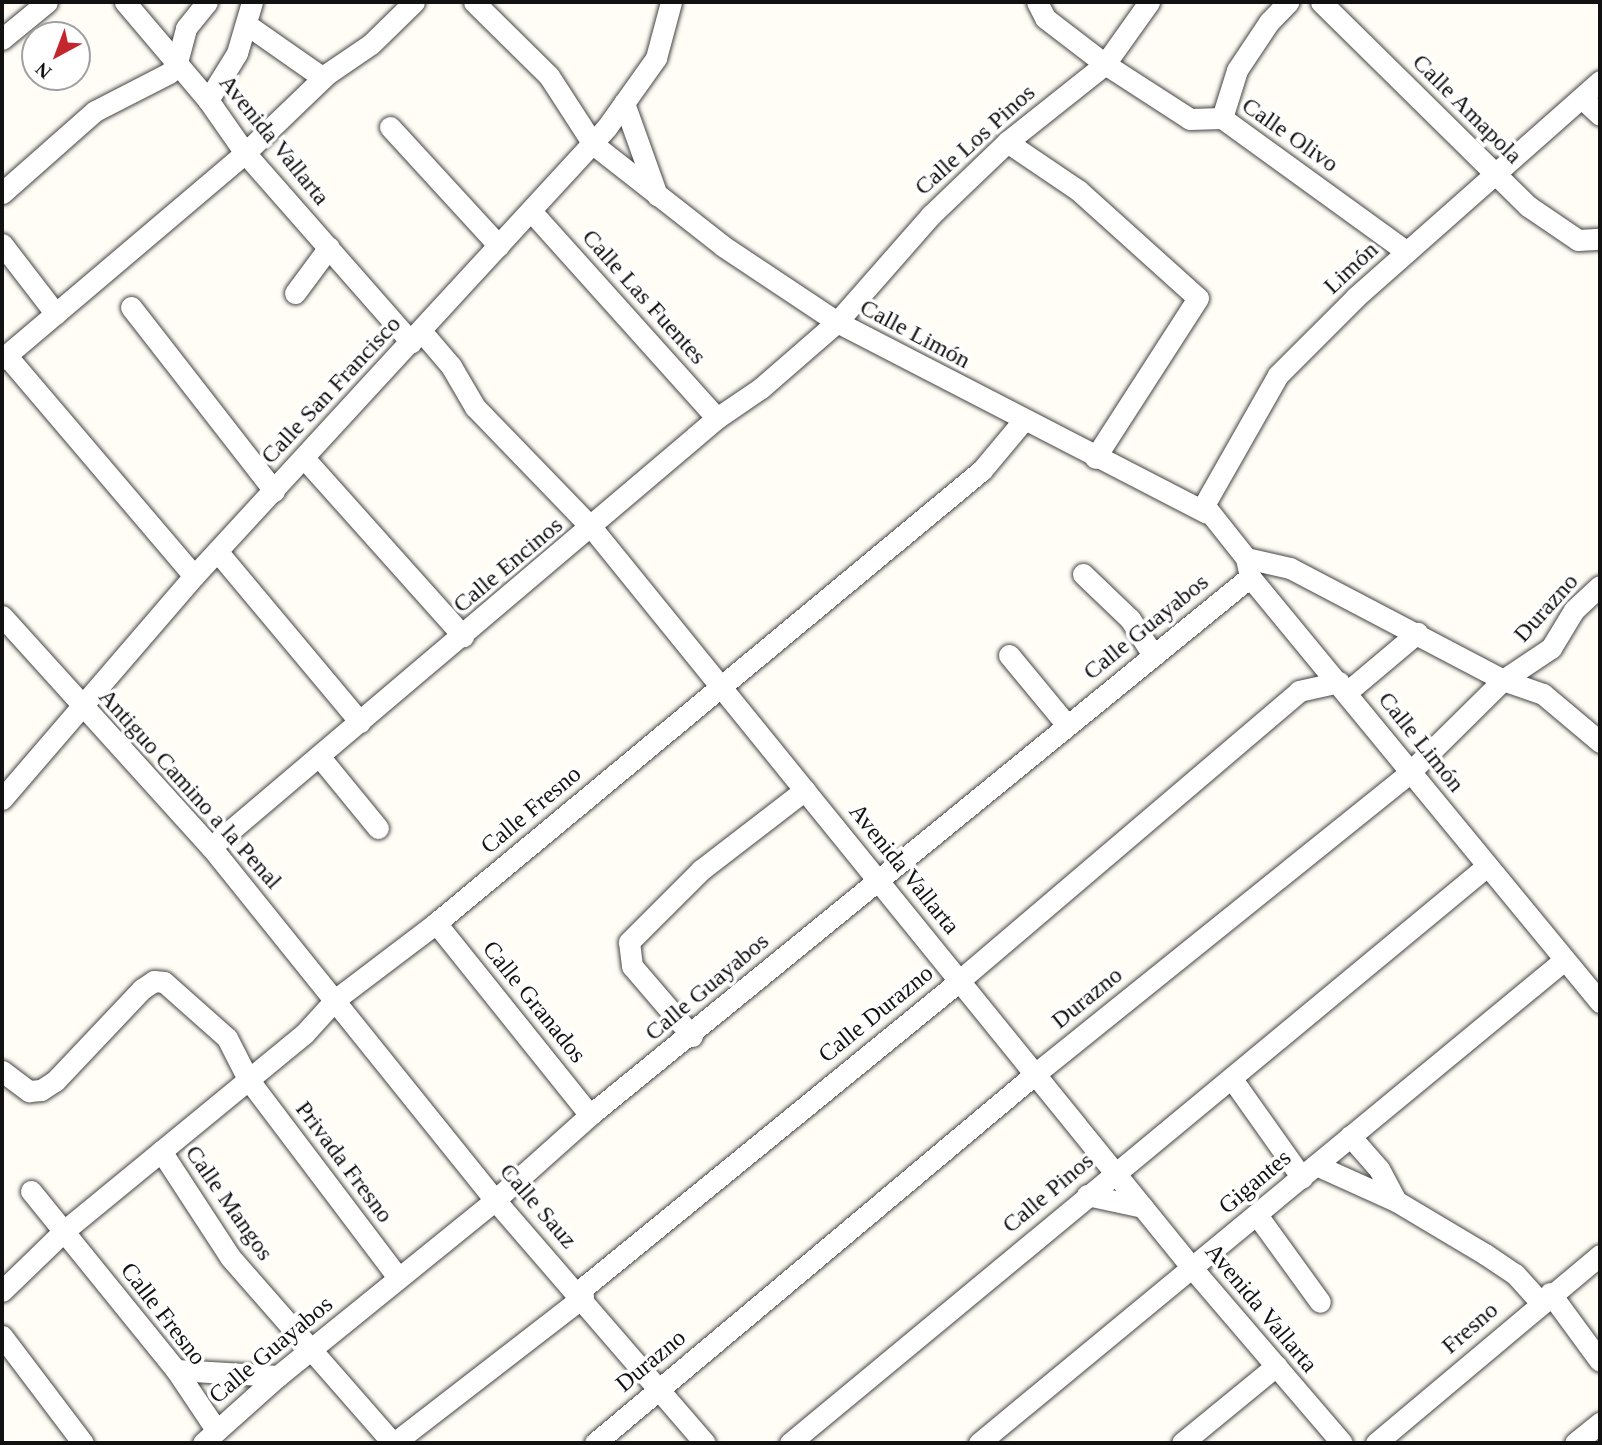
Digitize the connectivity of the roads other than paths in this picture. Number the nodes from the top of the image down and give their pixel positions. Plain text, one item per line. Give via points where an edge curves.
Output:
1 (47, 2) edge
2 (125, 2) edge
3 (207, 2) edge
4 (252, 2) edge
5 (414, 2) edge
6 (474, 2) edge
7 (671, 2) edge
8 (1149, 2) edge
9 (1288, 2) edge
10 (1321, 2) edge
11 (1038, 4) edge
12 (246, 24) junction
13 (2, 39) edge
14 (1105, 64) junction
15 (176, 66) junction
16 (323, 78) junction
17 (1600, 81) edge
18 (208, 100) junction
19 (1584, 100) junction
20 (624, 103) junction
21 (1600, 115) edge
22 (1222, 117) junction
23 (390, 127) dead end
24 (1007, 142) junction
25 (593, 144) junction
26 (245, 153) junction
27 (1494, 172) junction
28 (2, 193) edge
29 (657, 195) junction
30 (531, 211) junction
31 (1593, 240) edge
32 (2, 244) edge
33 (499, 246) junction
34 (329, 247) junction
35 (1407, 252) junction
36 (295, 293) dead end
37 (131, 307) dead end
38 (56, 314) junction
39 (837, 321) junction
40 (416, 337) junction
41 (4, 357) edge
42 (717, 418) junction
43 (1023, 421) junction
44 (1095, 457) junction
45 (304, 458) junction
46 (274, 491) junction
47 (1207, 513) junction
48 (592, 528) junction
49 (217, 551) junction
50 (1248, 567) junction
51 (1083, 574) dead end
52 (194, 576) junction
53 (1600, 586) edge
54 (2, 616) edge
55 (1417, 633) junction
56 (463, 636) junction
57 (1315, 653) junction
58 (1009, 655) dead end
59 (1153, 655) junction
60 (1503, 680) junction
61 (1343, 687) junction
62 (719, 688) junction
63 (1299, 691) junction
64 (81, 706) junction
65 (360, 722) junction
66 (1067, 725) junction
67 (1600, 742) edge
68 (320, 756) junction
69 (1410, 772) junction
70 (805, 790) junction
71 (2, 799) edge
72 (378, 828) dead end
73 (211, 847) junction
74 (1487, 866) junction
75 (879, 878) junction
76 (436, 923) junction
77 (1564, 960) junction
78 (960, 980) junction
79 (336, 999) junction
80 (1600, 1002) edge
81 (692, 1036) junction
82 (2, 1071) edge
83 (1035, 1074) junction
84 (248, 1079) junction
85 (1232, 1079) junction
86 (590, 1115) junction
87 (1350, 1136) junction
88 (160, 1151) junction
89 (1309, 1172) junction
90 (1115, 1173) junction
91 (31, 1191) dead end
92 (1087, 1195) junction
93 (495, 1200) junction
94 (1396, 1200) junction
95 (1143, 1207) junction
96 (1257, 1214) junction
97 (64, 1231) junction
98 (1600, 1255) edge
99 (1192, 1268) junction
100 (398, 1277) junction
101 (2, 1291) edge
102 (580, 1294) junction
103 (1545, 1298) junction
104 (1320, 1302) dead end
105 (2, 1336) edge
106 (314, 1348) junction
107 (1600, 1361) edge
108 (1276, 1366) junction
109 (176, 1370) junction
110 (278, 1376) junction
111 (659, 1389) junction
112 (1600, 1423) edge
113 (210, 1437) edge
114 (83, 1443) edge
115 (393, 1443) edge
116 (595, 1443) edge
117 (705, 1443) edge
118 (790, 1443) edge
119 (979, 1443) edge
120 (1182, 1443) edge
121 (1342, 1443) edge
122 (1376, 1443) edge
123 (1575, 1443) edge

1 - 13 street
2 - 15 street, Avenida Vallarta
3 - 15 street via 186,28
4 - 12 street
5 - 16 street via 371,44
6 - 25 street, Calle Limón via 550,76
7 - 20 street, Calle San Francisco via 656,58
8 - 14 street, Calle Los Pinos
9 - 22 street via 1237,70
10 - 27 street, Calle Amapola
11 - 14 street, Calle Olivo via 1055,27
12 - 16 street
12 - 18 street via 237,53
14 - 22 street, Calle Olivo via 1190,119
14 - 24 street, Calle Los Pinos
15 - 18 street, Avenida Vallarta
15 - 28 street via 95,111
16 - 26 street
17 - 19 street, Limón
18 - 26 street, Avenida Vallarta
19 - 21 street
19 - 27 street, Limón
20 - 25 street, Calle San Francisco
20 - 29 street
22 - 35 street, Calle Olivo
23 - 33 street
24 - 39 street, Calle Los Pinos via 931,215
24 - 44 street via 1078,190 1198,298
25 - 29 street, Calle Limón
25 - 30 street, Calle San Francisco
26 - 34 street, Avenida Vallarta
26 - 38 street
27 - 31 street, Calle Amapola via 1537,213
27 - 35 street, Limón
29 - 39 street, Calle Limón via 723,246
30 - 33 street, Calle San Francisco
30 - 42 street, Calle Las Fuentes
32 - 38 street
33 - 40 street, Calle San Francisco
34 - 36 street
34 - 40 street, Avenida Vallarta
35 - 47 street, Limón via 1269,386 1206,496
37 - 46 street
38 - 41 street
39 - 42 street, Calle Encinos via 761,388
39 - 43 street, Calle Limón
40 - 45 street, Calle San Francisco
40 - 48 street, Avenida Vallarta via 485,420 558,488
41 - 52 street
42 - 48 street, Calle Encinos
43 - 44 street, Calle Limón
43 - 62 street, Calle Fresno via 982,470
44 - 47 street, Calle Limón
45 - 46 street, Calle San Francisco
45 - 56 street
46 - 49 street, Calle San Francisco
47 - 50 street, Calle Limón
48 - 56 street, Calle Encinos
48 - 62 street, Avenida Vallarta
49 - 52 street, Calle San Francisco
49 - 65 street
50 - 55 street via 1290,568
50 - 57 street, Calle Limón
50 - 59 street, Calle Guayabos
51 - 59 street via 1130,619
52 - 64 street, Calle San Francisco
53 - 60 street, Durazno via 1574,610 1551,648
54 - 64 street, Antiguo Camino a la Penal
55 - 60 street
55 - 61 street
56 - 65 street, Calle Encinos
57 - 61 street, Calle Limón
57 - 63 street
58 - 66 street
59 - 66 street, Calle Guayabos
60 - 67 street via 1543,694
60 - 69 street, Durazno
61 - 63 street, Calle Durazno
61 - 69 street, Calle Limón
62 - 70 street, Avenida Vallarta
62 - 76 street, Calle Fresno
63 - 78 street, Calle Durazno
64 - 71 street, Calle San Francisco
64 - 73 street, Antiguo Camino a la Penal
65 - 68 street, Calle Encinos
66 - 75 street, Calle Guayabos
68 - 72 street
68 - 73 street, Calle Encinos
69 - 74 street, Calle Limón
69 - 83 street, Durazno
70 - 75 street, Avenida Vallarta
70 - 81 street via 701,870 629,942 632,966
73 - 79 street, Antiguo Camino a la Penal
74 - 77 street, Calle Limón
74 - 85 street, Calle Pinos
75 - 78 street, Avenida Vallarta
75 - 81 street, Calle Guayabos
76 - 79 street, Calle Fresno
76 - 86 street, Calle Granados
77 - 80 street, Calle Limón
77 - 87 street, Gigantes
78 - 83 street, Avenida Vallarta
78 - 102 street, Calle Durazno
79 - 84 street, Calle Fresno via 304,1034
79 - 93 street, Calle Sauz
81 - 86 street, Calle Guayabos
82 - 84 street, Privada Fresno via 29,1091 41,1090 154,981 177,990 211,1022 237,1052
83 - 90 street, Avenida Vallarta
83 - 111 street, Durazno
84 - 88 street, Calle Fresno
84 - 100 street, Privada Fresno
85 - 89 street
85 - 90 street, Calle Pinos
86 - 93 street, Calle Guayabos
87 - 89 street, Gigantes
87 - 94 street via 1379,1169
88 - 97 street, Calle Fresno
88 - 106 street, Calle Mangos via 230,1257
89 - 94 street
89 - 96 street, Gigantes
90 - 92 street, Calle Pinos
90 - 95 street, Avenida Vallarta
91 - 97 street, Calle Fresno
92 - 95 street
92 - 118 street, Calle Pinos
93 - 100 street, Calle Guayabos
93 - 102 street, Calle Sauz
94 - 103 street via 1515,1274
95 - 99 street, Avenida Vallarta
96 - 99 street, Gigantes
96 - 104 street
97 - 101 street, Calle Fresno
97 - 109 street, Calle Fresno
98 - 103 street, Fresno
99 - 108 street, Avenida Vallarta
99 - 119 street, Gigantes
100 - 106 street, Calle Guayabos
102 - 111 street, Calle Sauz
102 - 115 street, Calle Durazno
103 - 107 street
103 - 122 street, Fresno
105 - 114 street
106 - 110 street, Calle Guayabos
106 - 115 street, Calle Mangos
108 - 120 street
108 - 121 street, Avenida Vallarta
109 - 110 street
109 - 113 street, Calle Fresno
110 - 113 street, Calle Guayabos
111 - 116 street, Durazno
111 - 117 street, Calle Sauz
112 - 123 street

